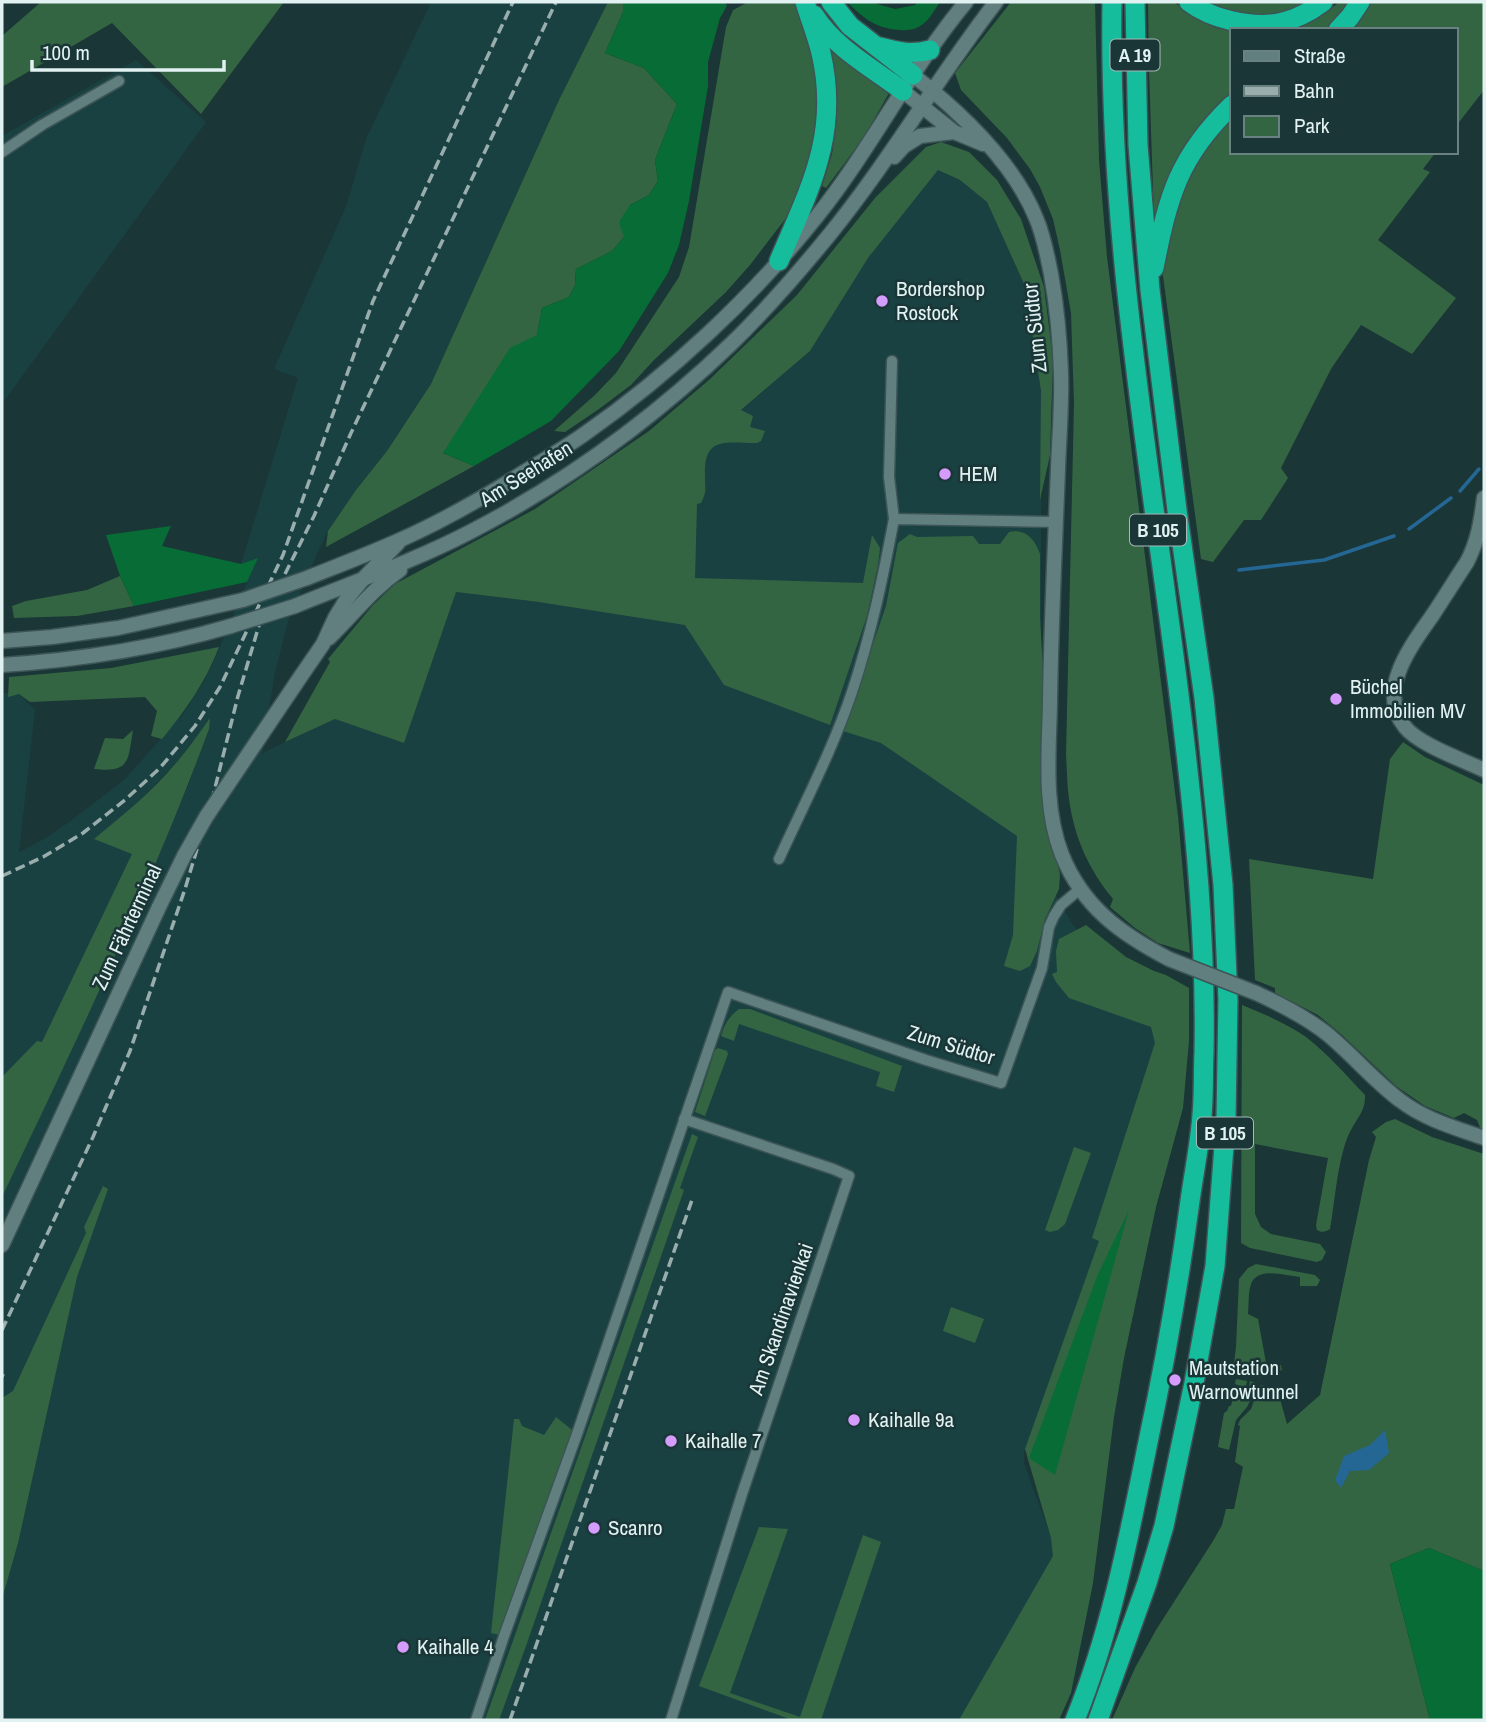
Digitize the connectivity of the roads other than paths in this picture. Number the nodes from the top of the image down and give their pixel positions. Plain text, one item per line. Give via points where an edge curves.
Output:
1 (806, 2) edge
2 (831, 2) edge
3 (966, 2) edge
4 (996, 2) edge
5 (1135, 2) edge
6 (1189, 2) edge
7 (1323, 2) edge
8 (1360, 2) edge
9 (1109, 7) edge
10 (1340, 28) edge
11 (872, 45) junction
12 (930, 50) junction
13 (118, 81) dead end
14 (908, 83) junction
15 (932, 90) junction
16 (921, 106) junction
17 (1230, 107) edge
18 (1136, 108) joint
19 (954, 132) junction
20 (989, 146) junction
21 (2, 152) edge
22 (868, 183) junction
23 (779, 261) junction
24 (1150, 290) junction
25 (892, 361) dead end
26 (1484, 498) edge
27 (894, 519) junction
28 (1056, 522) junction
29 (401, 540) junction
30 (419, 557) junction
31 (363, 579) junction
32 (2, 641) edge
33 (323, 644) junction
34 (2, 665) edge
35 (1484, 770) edge
36 (779, 859) dead end
37 (1080, 889) junction
38 (684, 1119) junction
39 (1484, 1138) edge
40 (2, 1245) edge
41 (476, 1720) edge
42 (671, 1720) edge
43 (1076, 1720) edge
44 (1098, 1720) edge

1 - 14 highway via 838,44
1 - 23 highway via 826,80 824,142 818,168
2 - 11 highway
3 - 12 street, Am Seehafen
4 - 15 street, Am Seehafen
5 - 18 highway, A 19
6 - 7 highway via 1221,19 1277,23
8 - 10 highway
9 - 43 highway, B 105 via 1124,266 1199,887 1205,995 1203,1113 1178,1285 1133,1518 1104,1638
11 - 12 highway via 908,53
11 - 14 highway
12 - 14 street, Am Seehafen
13 - 21 street
14 - 15 street, Zum Südtor
14 - 16 street, Zum Südtor
14 - 23 street, Am Seehafen via 835,192
15 - 16 street, Am Seehafen
15 - 20 street, Zum Südtor
16 - 19 street, Zum Südtor
16 - 22 street, Am Seehafen
17 - 24 highway via 1193,148 1177,178
18 - 24 highway, B 105
19 - 20 street, Zum Südtor
19 - 22 street via 920,136
20 - 28 street, Zum Südtor via 1011,172 1037,218 1051,274 1061,375
22 - 30 street, Am Seehafen via 781,291 682,387 577,469
23 - 29 street, Am Seehafen via 710,331 582,436 486,496
24 - 44 highway, B 105 via 1204,698 1223,886 1228,1000 1226,1119 1215,1266 1164,1526
25 - 27 street via 889,477
26 - 35 street via 1475,548 1410,647 1394,693 1398,717 1406,728
27 - 28 street
27 - 36 street via 871,629 852,692
28 - 37 street, Zum Südtor via 1049,787 1057,839
29 - 31 street, Zum Fährterminal
29 - 32 street, Am Seehafen, bridge via 243,600 118,628
30 - 31 street, Am Seehafen
30 - 33 street, Zum Fährterminal via 375,588
31 - 33 street, Zum Fährterminal
31 - 34 street, Am Seehafen, bridge via 231,626 124,652
33 - 40 street, Zum Fährterminal, bridge via 184,856
37 - 38 street, Zum Südtor via 1061,905 1049,928 1042,968 1001,1083 728,992
37 - 39 street, Zum Südtor, bridge via 1119,930 1141,944 1290,1010 1317,1026 1416,1111
38 - 41 street
38 - 42 street, Am Skandinavienkai via 849,1176

